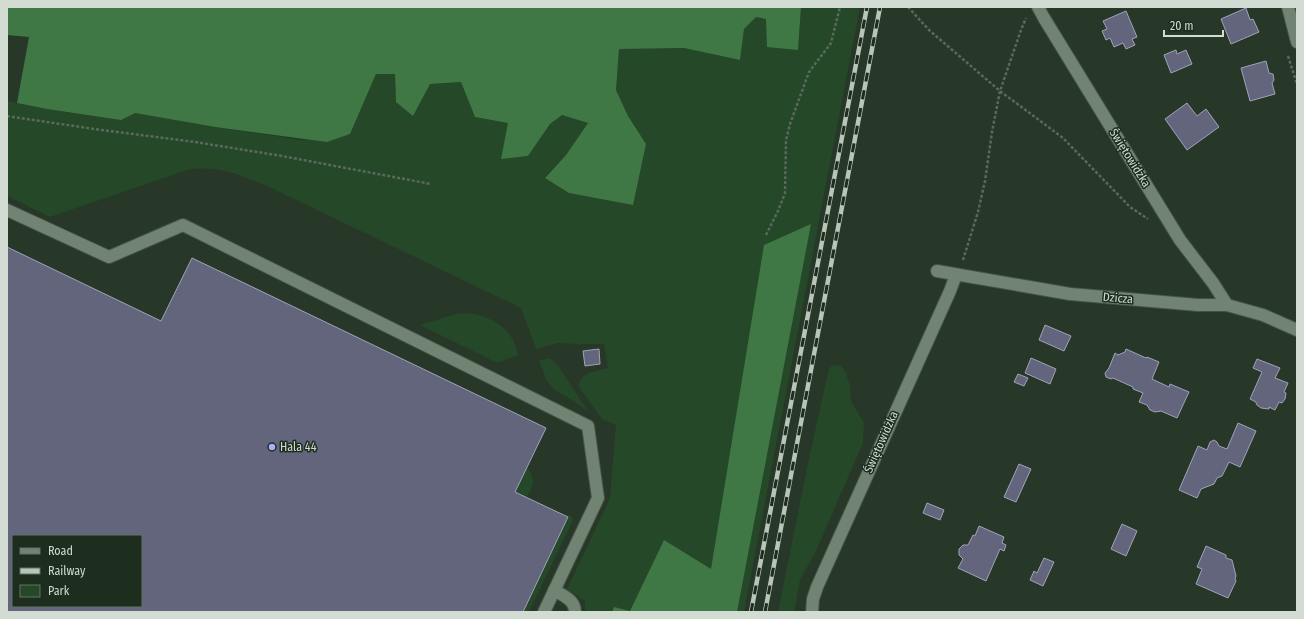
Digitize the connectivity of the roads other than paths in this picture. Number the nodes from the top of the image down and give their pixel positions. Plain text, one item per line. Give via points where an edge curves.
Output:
1 (1288, 7) edge
2 (1034, 10) edge
3 (1297, 42) edge
4 (7, 210) edge
5 (937, 271) dead end
6 (956, 275) junction
7 (1227, 306) junction
8 (1297, 330) edge
9 (554, 590) junction
10 (544, 612) edge
11 (575, 612) edge
12 (812, 612) edge

1 - 3 street
2 - 7 street, Świętowidzka via 1048,25 1180,240
4 - 9 street via 109,257 183,226 588,426 598,498
5 - 6 street, Dzicza
6 - 7 street, Dzicza via 1070,294
6 - 12 street, Świętowidzka via 817,587
7 - 8 street, Dzicza via 1264,315
9 - 10 street
9 - 11 street via 571,600

